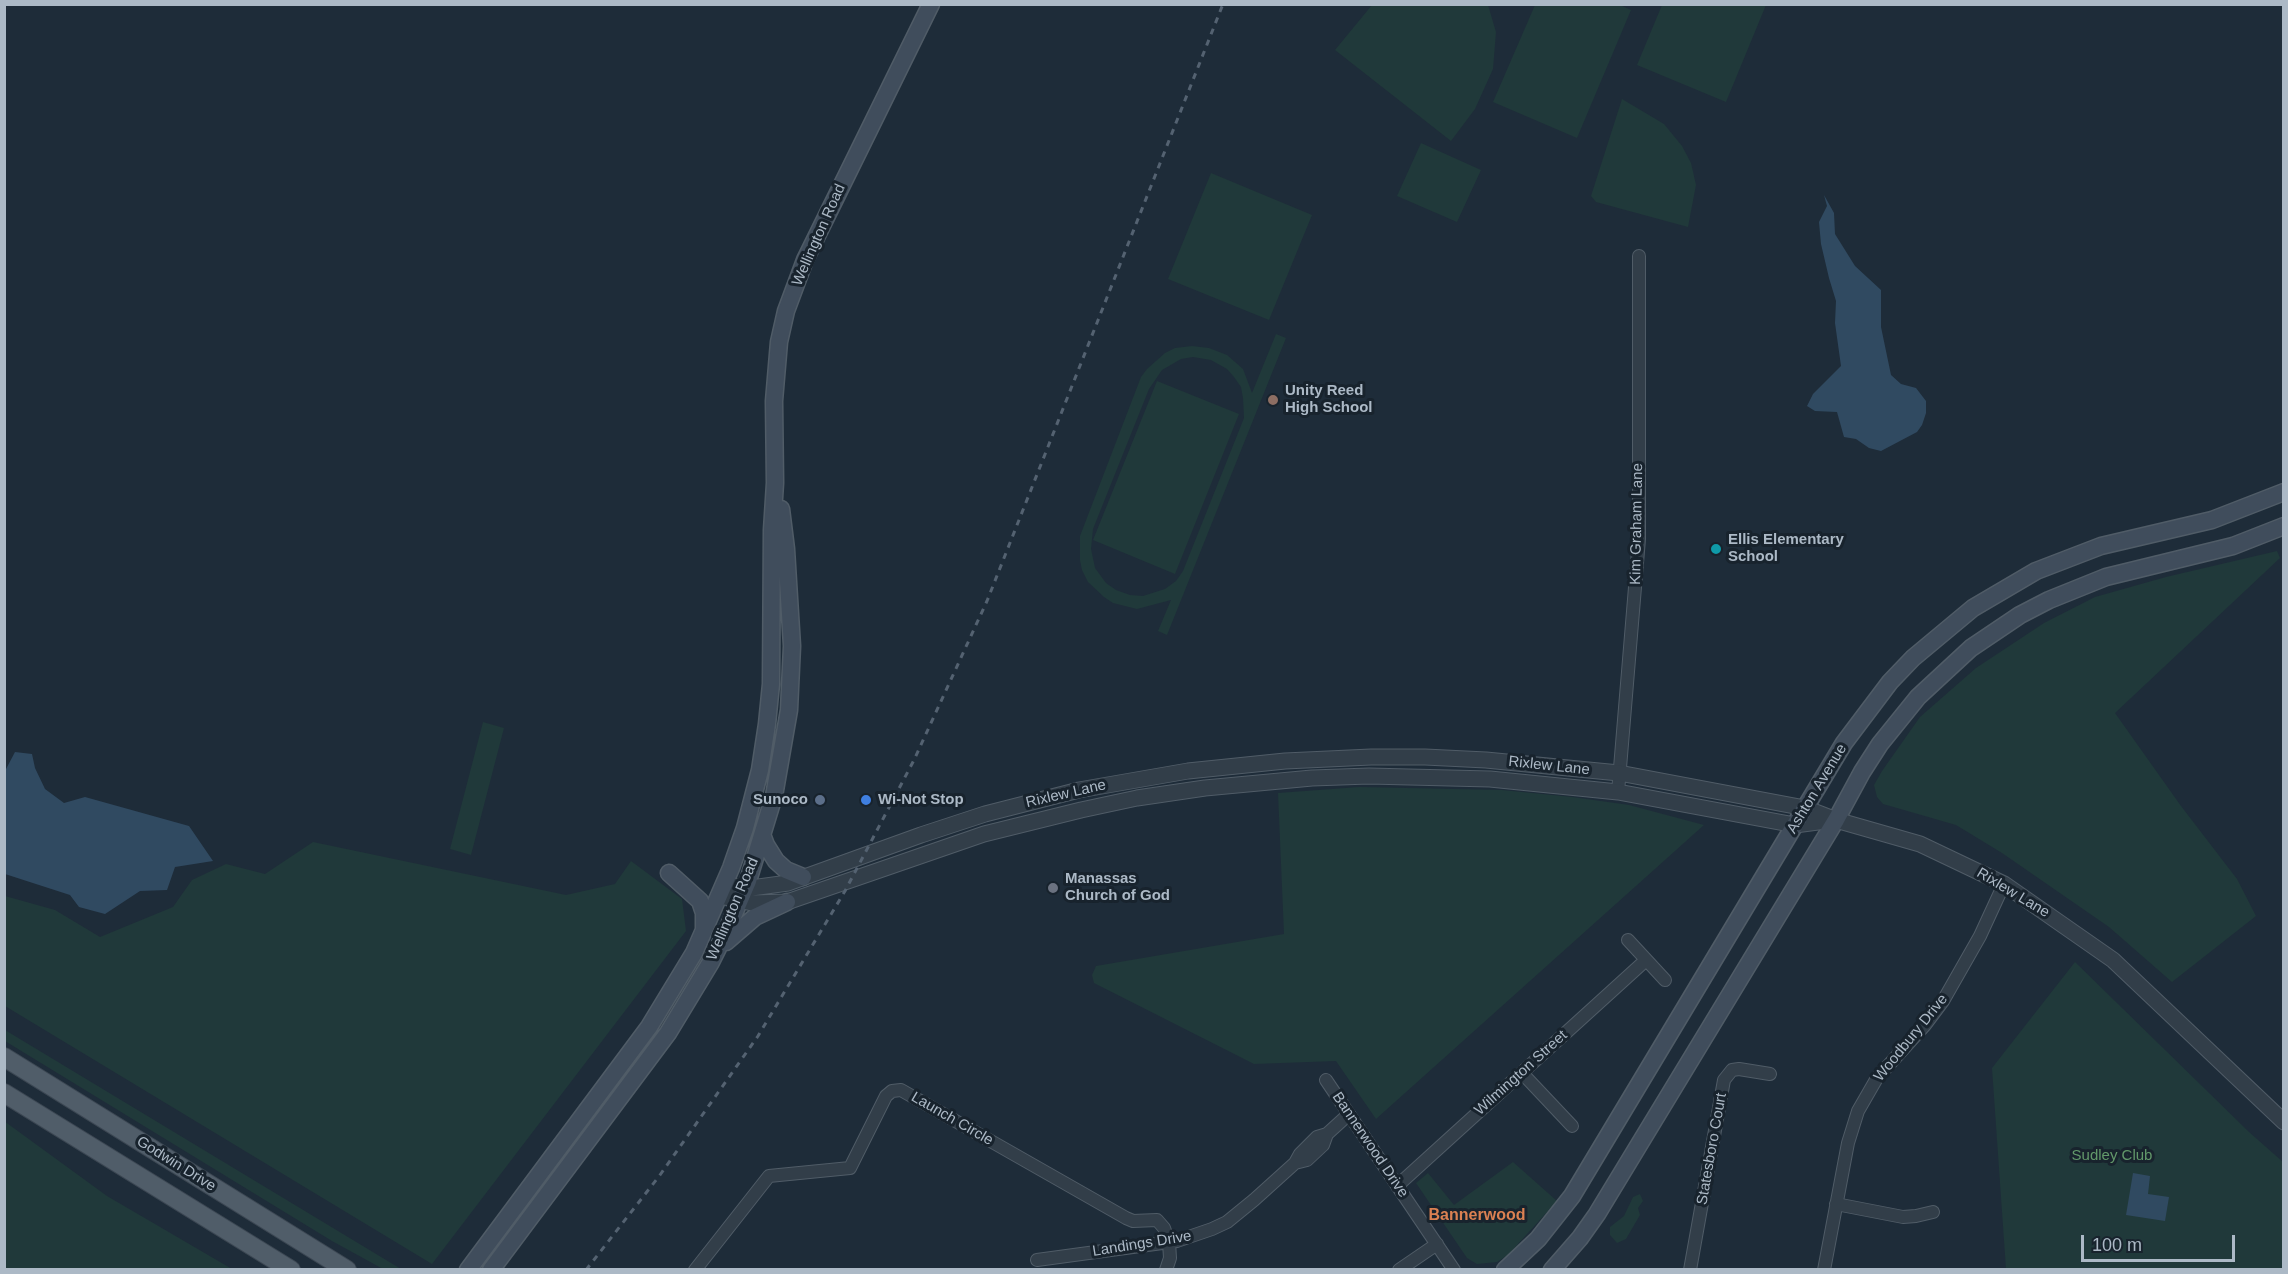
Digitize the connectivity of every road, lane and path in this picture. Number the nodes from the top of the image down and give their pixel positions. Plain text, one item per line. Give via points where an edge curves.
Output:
1 (931, 4) edge
2 (1639, 256) dead end
3 (775, 483) junction
4 (2283, 492) edge
5 (2283, 526) edge
6 (1619, 773) junction
7 (1618, 792) junction
8 (1805, 808) junction
9 (1836, 820) junction
10 (1795, 825) junction
11 (763, 837) junction
12 (669, 873) dead end
13 (804, 877) junction
14 (2004, 884) junction
15 (723, 890) junction
16 (742, 895) junction
17 (787, 902) junction
18 (704, 933) junction
19 (1628, 940) dead end
20 (1646, 960) junction
21 (711, 962) junction
22 (1665, 980) dead end
23 (4, 1058) edge
24 (1522, 1073) junction
25 (1770, 1074) dead end
26 (1326, 1080) dead end
27 (4, 1093) edge
28 (1349, 1114) junction
29 (2283, 1122) edge
30 (1572, 1126) dead end
31 (1327, 1134) junction
32 (1295, 1163) junction
33 (1397, 1186) junction
34 (1836, 1204) junction
35 (1933, 1212) dead end
36 (1169, 1242) junction
37 (1437, 1244) junction
38 (1037, 1260) dead end
39 (291, 1269) edge
40 (348, 1269) edge
41 (468, 1269) edge
42 (491, 1269) edge
43 (695, 1269) edge
44 (1166, 1269) edge
45 (1399, 1269) edge
46 (1454, 1269) edge
47 (1505, 1269) edge
48 (1552, 1269) edge
49 (1690, 1269) edge
50 (1824, 1269) edge

1 - 3 main road, Wellington Road via 805,260 786,311 775,371
2 - 6 street, Kim Graham Lane via 1639,539
3 - 11 main road, Wellington Road via 786,549 792,655 783,754
3 - 15 main road, Wellington Road via 767,724 745,828
4 - 8 main road, Ashton Avenue via 2212,520 2113,543 2062,560 2009,585 1973,608 1890,682 1844,743
5 - 9 main road, Ashton Avenue via 2204,555 2147,566 2078,587 1993,632 1944,671 1900,717 1862,772
6 - 7 street, Kim Graham Lane
6 - 8 street, Rixlew Lane
6 - 13 street, Rixlew Lane via 1486,760 1403,757 1285,761 1188,771 1079,790 985,814
7 - 10 street, Rixlew Lane
7 - 17 street, Rixlew Lane via 1441,777 1312,778 1205,788 1137,798 984,834
8 - 9 street, Rixlew Lane
8 - 10 main road, Ashton Avenue
9 - 10 street, Rixlew Lane
9 - 14 street, Rixlew Lane via 1920,844
9 - 48 main road, Ashton Avenue via 1597,1214
10 - 47 main road, Ashton Avenue via 1572,1196 1538,1239
11 - 13 main road via 780,866
11 - 16 main road, Wellington Road
12 - 18 main road via 700,901
13 - 16 street, Rixlew Lane
14 - 29 street, Rixlew Lane via 2113,960
14 - 34 street, Woodbury Drive via 1943,1001 1868,1092 1849,1137
15 - 16 street, Rixlew Lane
15 - 18 main road, Wellington Road
16 - 17 street, Rixlew Lane
16 - 21 main road, Wellington Road
17 - 21 main road via 768,909 740,928
18 - 41 main road, Wellington Road via 649,1027
19 - 20 street
20 - 22 street
20 - 24 street, Wilmington Street
21 - 42 main road, Wellington Road via 668,1033
23 - 40 main road, Godwin Drive
24 - 30 street
24 - 33 street, Wilmington Street
25 - 49 street, Statesboro Court via 1739,1069 1732,1070 1724,1080
26 - 28 street, Bannerwood Drive
27 - 39 main road, Godwin Drive
28 - 31 street, Landings Drive
28 - 33 street, Bannerwood Drive
31 - 32 street, Landings Drive via 1323,1145 1307,1160
31 - 32 street, Landings Drive via 1311,1132 1294,1148
32 - 36 street, Landings Drive via 1227,1222
33 - 37 street, Bannerwood Drive
34 - 35 street via 1903,1217
34 - 50 street, Woodbury Drive
36 - 38 street, Landings Drive
36 - 43 street, Launch Circle via 1156,1220 1126,1218 901,1090 886,1096 850,1168 769,1176
36 - 44 street
37 - 45 street
37 - 46 street, Bannerwood Drive

